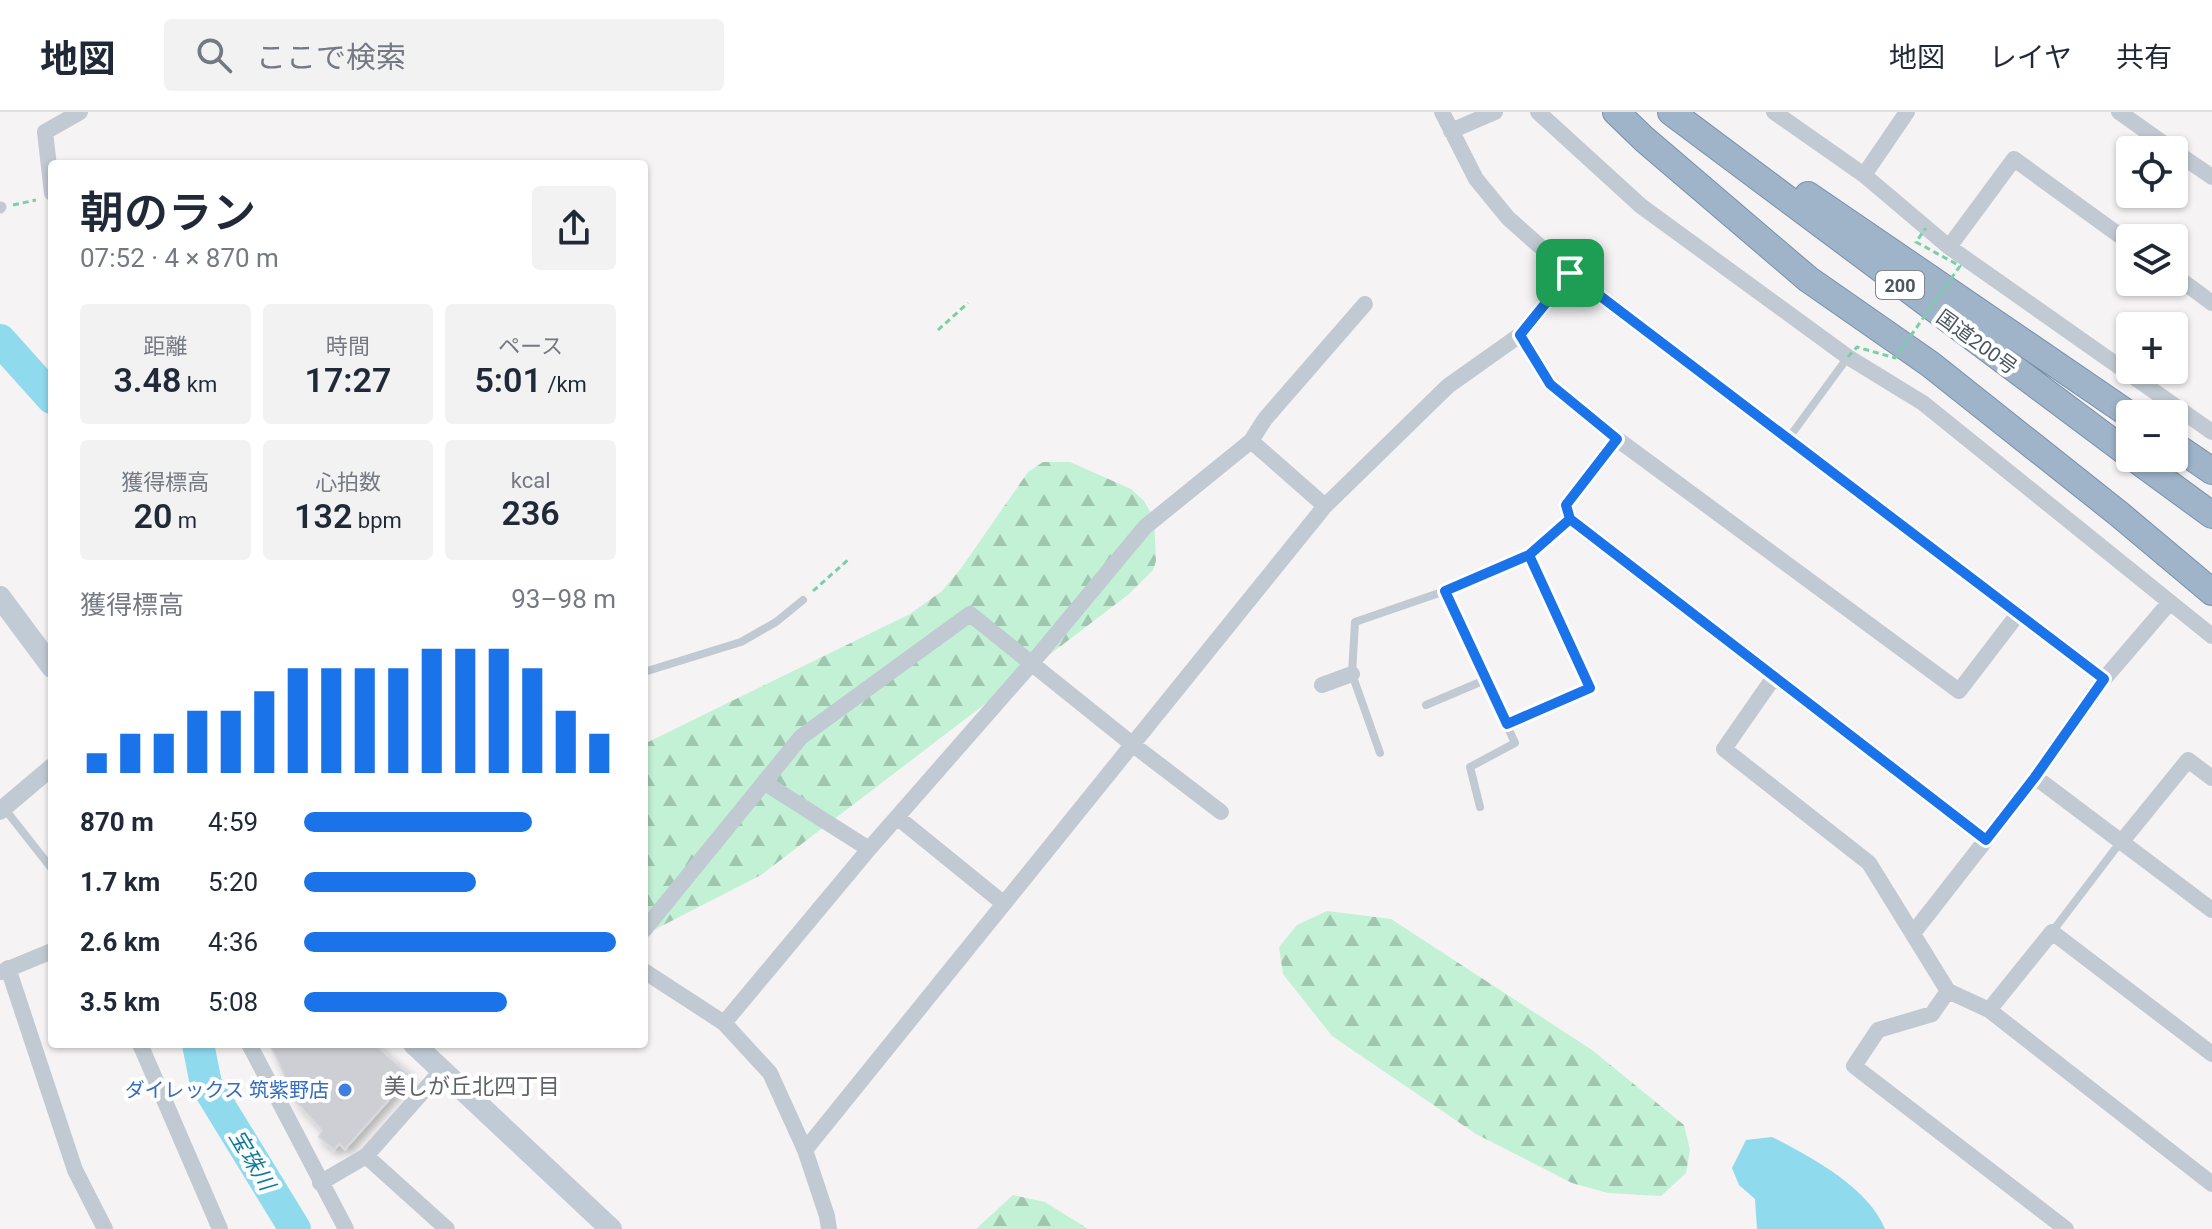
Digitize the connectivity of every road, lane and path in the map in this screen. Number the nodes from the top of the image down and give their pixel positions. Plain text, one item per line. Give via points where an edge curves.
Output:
1 (80, 112) edge
2 (1442, 112) edge
3 (1495, 112) edge
4 (1538, 112) edge
5 (1616, 112) edge
6 (1671, 112) edge
7 (1685, 112) edge
8 (1774, 112) edge
9 (1907, 112) edge
10 (2119, 112) edge
11 (1451, 131) junction
12 (2154, 136) edge
13 (2188, 160) edge
14 (1864, 175) junction
15 (2212, 177) edge
16 (48, 179) edge
17 (48, 195) edge
18 (0, 208) edge
19 (1926, 228) junction
20 (2116, 233) edge
21 (1949, 247) junction
22 (1570, 273) junction
23 (2188, 285) edge
24 (968, 303) dead end
25 (2212, 303) edge
26 (1365, 304) dead end
27 (938, 330) dead end
28 (1520, 335) junction
29 (1848, 357) junction
30 (2116, 405) edge
31 (2212, 432) edge
32 (1617, 439) junction
33 (1788, 439) junction
34 (1251, 441) junction
35 (2116, 444) edge
36 (2188, 455) edge
37 (2212, 471) edge
38 (2154, 472) edge
39 (1325, 506) junction
40 (2212, 515) edge
41 (1570, 519) junction
42 (1529, 555) junction
43 (849, 559) dead end
44 (1445, 591) junction
45 (2212, 592) edge
46 (0, 597) edge
47 (803, 600) joint
48 (2170, 602) junction
49 (2018, 614) junction
50 (2212, 636) edge
51 (48, 662) edge
52 (1032, 663) junction
53 (648, 671) edge
54 (1352, 674) junction
55 (1774, 677) junction
56 (2104, 679) junction
57 (1485, 680) junction
58 (1322, 685) dead end
59 (1426, 705) dead end
60 (1507, 724) junction
61 (1132, 744) junction
62 (1380, 753) dead end
63 (48, 770) edge
64 (2035, 777) junction
65 (2212, 778) edge
66 (765, 783) junction
67 (1480, 807) dead end
68 (2, 809) edge
69 (1221, 812) dead end
70 (897, 817) junction
71 (1986, 840) junction
72 (2123, 840) junction
73 (869, 849) junction
74 (48, 864) edge
75 (1003, 903) junction
76 (2212, 910) edge
77 (648, 920) edge
78 (1914, 932) junction
79 (2052, 932) junction
80 (48, 953) edge
81 (4, 970) edge
82 (648, 974) edge
83 (1948, 991) junction
84 (1989, 1010) junction
85 (724, 1023) junction
86 (142, 1048) edge
87 (251, 1048) edge
88 (418, 1048) edge
89 (2212, 1054) edge
90 (442, 1070) junction
91 (805, 1150) junction
92 (366, 1156) junction
93 (320, 1183) junction
94 (2212, 1184) edge
95 (105, 1229) edge
96 (220, 1229) edge
97 (346, 1229) edge
98 (447, 1229) edge
99 (611, 1229) edge
100 (829, 1229) edge
101 (2066, 1229) edge

1 - 16 street via 45,132
2 - 11 street
3 - 11 street
4 - 29 street via 1641,206
5 - 45 highway via 1808,279 1930,364
6 - 35 highway, 国道200号 / 200
7 - 30 highway
8 - 14 street
9 - 14 street
10 - 12 street
11 - 22 street via 1476,179 1508,218
13 - 15 street
14 - 19 street
17 - 18 path
19 - 21 street
19 - 29 path, bridge via 1916,242 1960,266 1895,358 1857,347
20 - 21 street via 2014,159
21 - 31 street
22 - 28 street
22 - 33 street
23 - 25 street
24 - 27 path
26 - 34 street
28 - 32 street via 1550,384
28 - 39 street via 1448,386
29 - 33 lane
29 - 48 street via 1923,403
32 - 41 street via 1566,505
32 - 49 street via 1959,691
33 - 49 street
34 - 39 street
34 - 52 street via 1145,527
36 - 37 highway
38 - 40 highway, 国道200号 / 200
39 - 61 street
41 - 42 lane
41 - 55 street
42 - 44 lane
42 - 60 lane via 1590,688
43 - 47 path
44 - 54 lane via 1355,622
44 - 57 lane
46 - 51 main road
47 - 53 lane via 741,642
48 - 50 street
48 - 56 street
49 - 56 street
52 - 61 street
52 - 66 street via 970,614 801,737
52 - 70 street
54 - 58 street
54 - 62 lane
55 - 71 street
55 - 78 street via 1724,749 1869,863
56 - 64 street
57 - 59 lane
57 - 60 lane
60 - 67 lane via 1515,743 1470,767
61 - 69 street
61 - 75 street
63 - 68 street
64 - 71 street
64 - 72 street
65 - 72 street via 2188,760
66 - 73 street
66 - 77 street
68 - 74 lane
70 - 73 street
70 - 75 street
71 - 78 street
72 - 76 street
72 - 79 lane
73 - 85 street
75 - 91 street
78 - 83 street
79 - 84 street
79 - 89 street
80 - 81 street
81 - 95 street via 75,1170
82 - 85 street
83 - 84 street
83 - 101 street via 1932,1014 1878,1030 1854,1066
84 - 94 street
85 - 91 street via 770,1073
86 - 96 street
87 - 93 street
88 - 90 main road
90 - 92 street
90 - 99 main road
91 - 100 street
92 - 93 street
92 - 98 street
93 - 97 street

